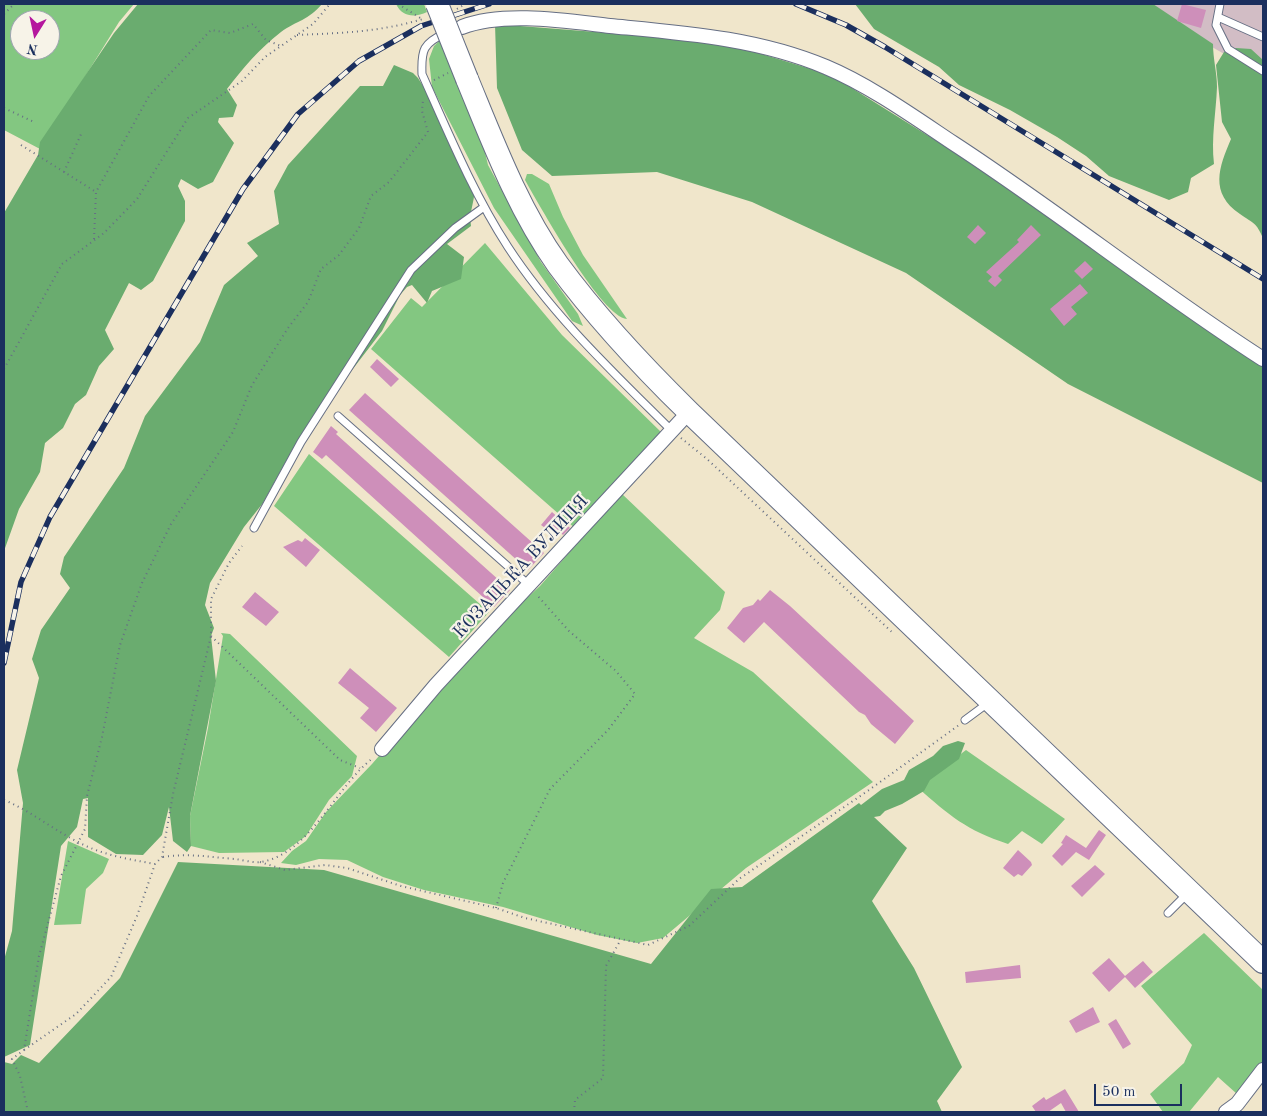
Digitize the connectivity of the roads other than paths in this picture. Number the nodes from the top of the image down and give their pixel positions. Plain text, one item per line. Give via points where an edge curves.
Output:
1 (1220, 4) edge
2 (436, 12) edge
3 (1218, 17) junction
4 (462, 27) joint
5 (1263, 38) edge
6 (1263, 71) edge
7 (484, 207) junction
8 (1263, 359) edge
9 (689, 412) junction
10 (338, 416) dead end
11 (672, 431) junction
12 (254, 528) dead end
13 (529, 586) junction
14 (990, 702) junction
15 (964, 720) road end
16 (382, 749) road end
17 (1189, 892) junction
18 (1168, 913) dead end
19 (1263, 962) edge
20 (1263, 1070) edge
21 (1226, 1112) edge

1 - 3 lane
2 - 9 main road, bridge via 523,207 558,265 605,323
3 - 5 lane
3 - 6 lane via 1216,25 1228,49
4 - 7 lane via 427,45 421,53 422,74
4 - 8 street via 476,22 532,20 724,38 789,54 827,68 902,109 985,163 1190,313
7 - 11 lane via 508,248 555,311
7 - 12 lane via 455,228 412,270 301,442
9 - 11 street, КОЗАЦЬКА ВУЛИЦЯ
9 - 14 main road
10 - 13 lane
11 - 13 street, КОЗАЦЬКА ВУЛИЦЯ
13 - 16 street, КОЗАЦЬКА ВУЛИЦЯ via 436,685
14 - 15 lane
14 - 17 main road
17 - 18 lane
17 - 19 main road
20 - 21 street via 1237,1104

